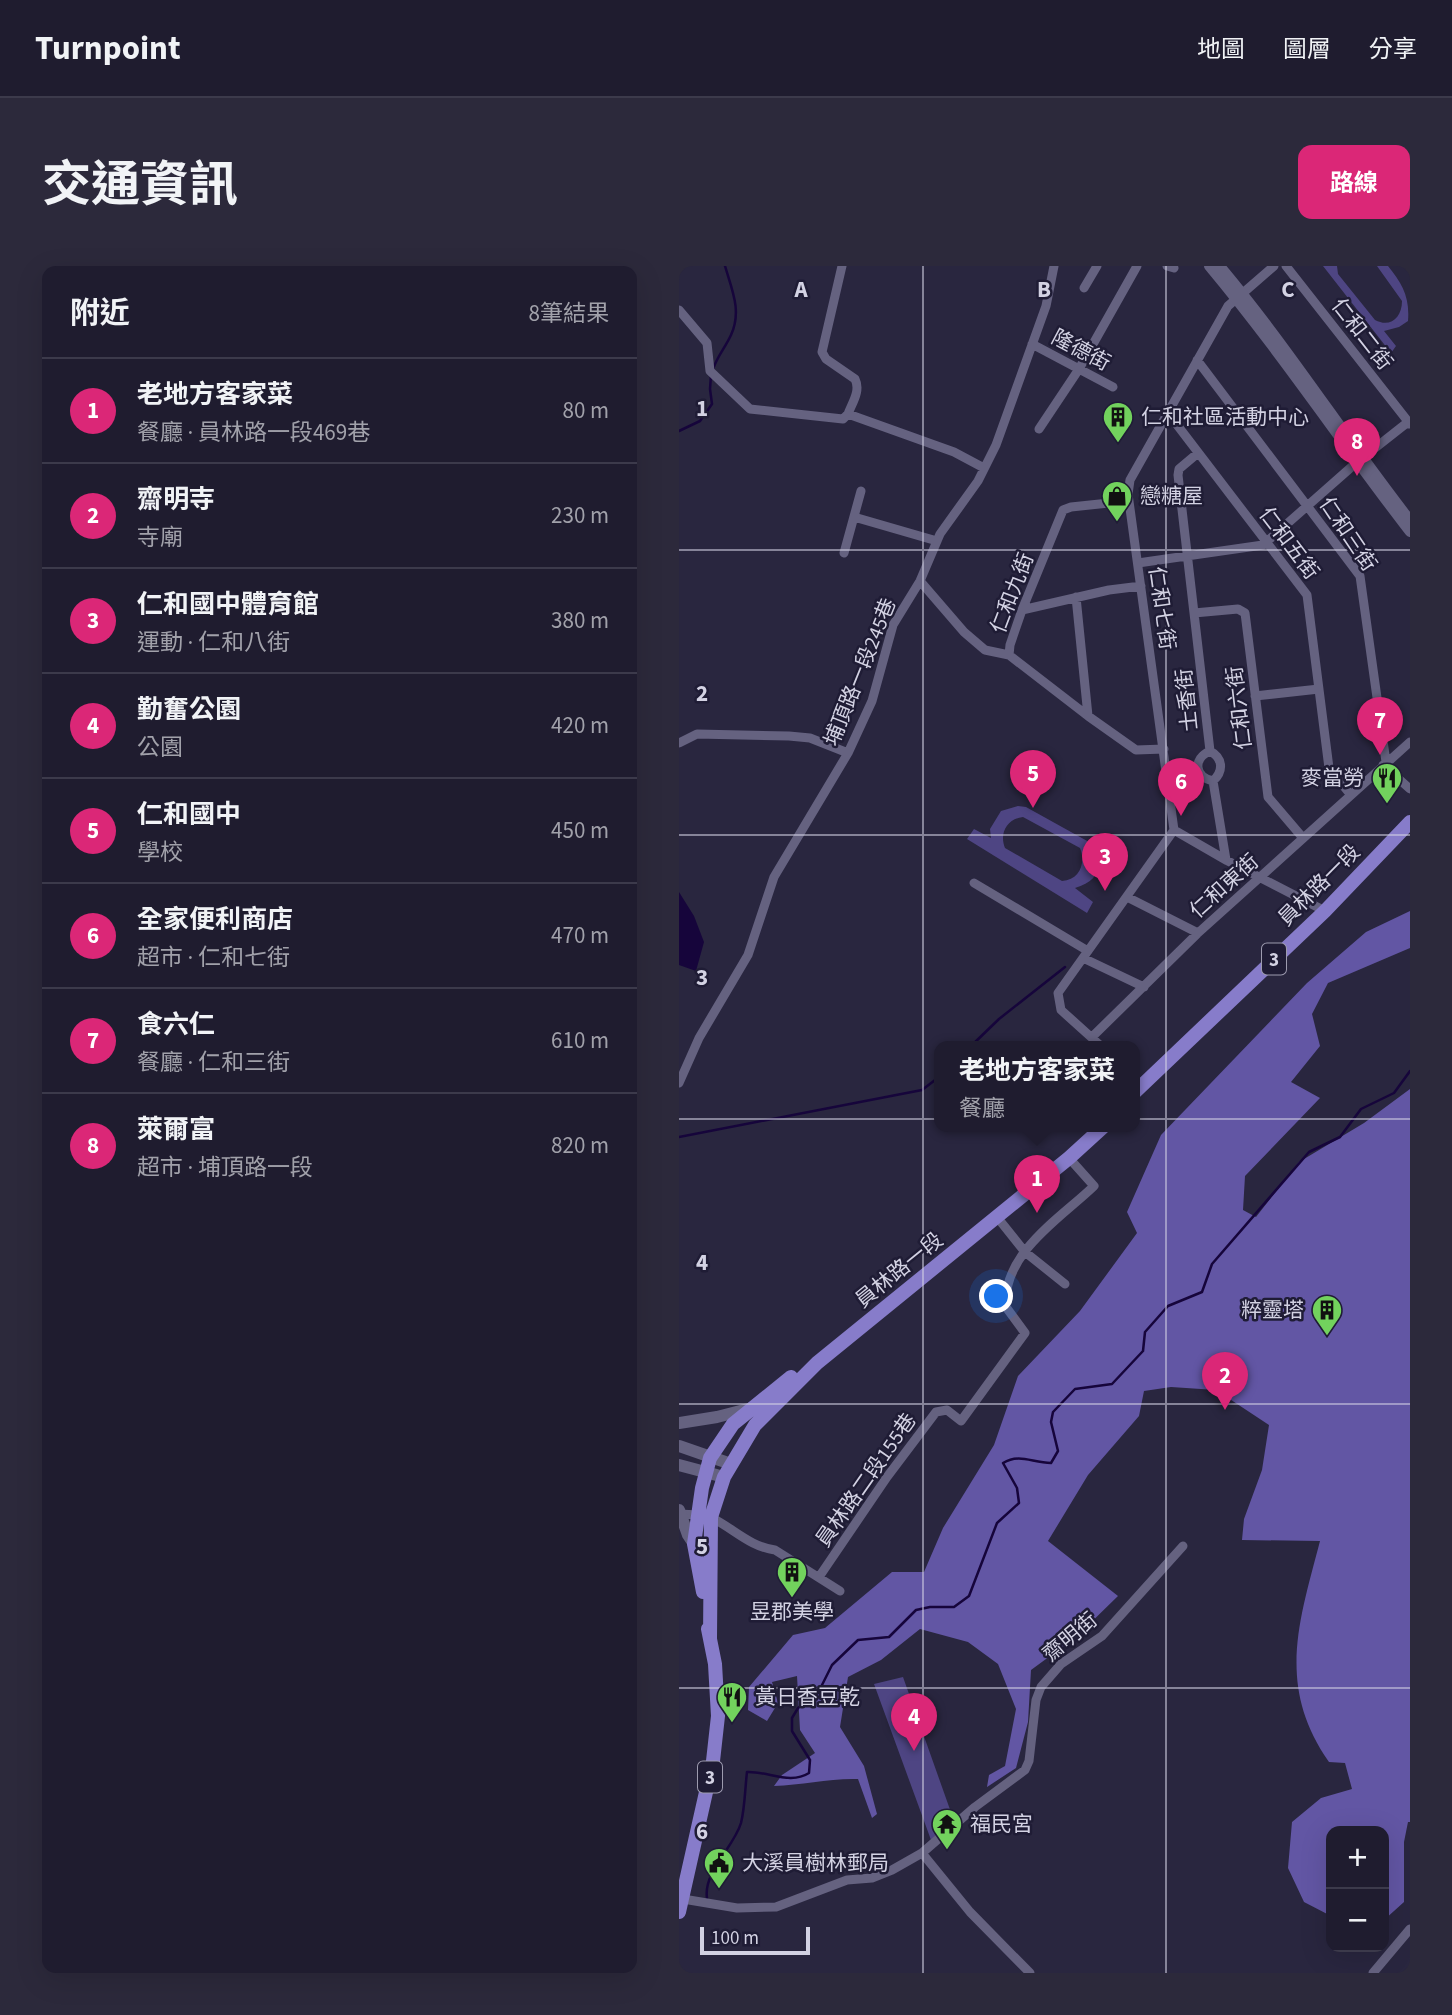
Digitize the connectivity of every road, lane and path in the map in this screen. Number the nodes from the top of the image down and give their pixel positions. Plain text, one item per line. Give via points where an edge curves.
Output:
1 (842, 266) edge
2 (1054, 266) edge
3 (1097, 266) edge
4 (1137, 266) edge
5 (1209, 266) edge
6 (1220, 266) edge
7 (1274, 266) edge
8 (1286, 266) edge
9 (1084, 288) dead end
10 (1239, 295) junction
11 (679, 310) edge
12 (1033, 344) junction
13 (1197, 360) junction
14 (1079, 369) junction
15 (1113, 387) dead end
16 (1168, 413) junction
17 (848, 414) junction
18 (1409, 423) edge
19 (1039, 429) dead end
20 (1198, 453) junction
21 (1359, 461) junction
22 (984, 468) junction
23 (861, 491) dead end
24 (1128, 501) junction
25 (1309, 506) junction
26 (854, 517) junction
27 (1410, 520) edge
28 (1410, 532) edge
29 (937, 541) junction
30 (1268, 542) junction
31 (844, 554) dead end
32 (1188, 555) junction
33 (1138, 563) junction
34 (919, 581) junction
35 (1141, 586) junction
36 (1076, 597) junction
37 (1023, 610) junction
38 (1194, 613) junction
39 (1009, 655) junction
40 (1319, 689) junction
41 (1255, 696) junction
42 (1088, 716) junction
43 (1410, 742) edge
44 (679, 743) edge
45 (1164, 749) junction
46 (1210, 751) junction
47 (848, 752) junction
48 (1385, 764) junction
49 (1213, 781) junction
50 (1410, 789) edge
51 (1350, 794) junction
52 (1410, 822) edge
53 (1174, 830) junction
54 (1303, 838) junction
55 (1226, 860) junction
56 (1260, 877) junction
57 (974, 883) dead end
58 (1127, 897) junction
59 (1325, 911) junction
60 (1198, 933) junction
61 (1086, 954) junction
62 (1143, 987) junction
63 (1092, 1037) junction
64 (1096, 1041) edge
65 (1140, 1082) edge
66 (679, 1083) edge
67 (1098, 1132) edge
68 (1069, 1158) junction
69 (997, 1217) junction
70 (1025, 1252) junction
71 (1065, 1284) dead end
72 (817, 1363) junction
73 (752, 1408) junction
74 (679, 1423) edge
75 (679, 1446) edge
76 (731, 1464) junction
77 (679, 1465) edge
78 (708, 1465) junction
79 (724, 1478) junction
80 (680, 1512) edge
81 (704, 1516) junction
82 (694, 1544) junction
83 (1183, 1546) dead end
84 (818, 1577) junction
85 (840, 1591) dead end
86 (710, 1639) junction
87 (922, 1853) junction
88 (681, 1905) edge
89 (1410, 1930) edge
90 (1030, 1973) edge
91 (1373, 1973) edge

1 - 17 street via 822,352 858,384
2 - 12 street, 埔頂路一段245巷
3 - 9 street
4 - 14 street
5 - 10 street
6 - 10 street
7 - 10 street, 仁和七街
8 - 18 street, 仁和二街
10 - 13 street, 仁和七街
10 - 21 street
11 - 17 street via 707,343 712,373 750,409 831,419
12 - 14 street, 隆德街
12 - 22 street, 埔頂路一段245巷 via 1007,420
13 - 16 street, 仁和七街
13 - 25 street, 仁和三街
14 - 15 street, 隆德街
14 - 19 street
16 - 20 street, 仁和五街
16 - 24 street, 仁和七街 via 1130,480
17 - 22 street via 954,452
18 - 21 street
20 - 30 street, 仁和五街
20 - 32 street, 士香街 via 1178,475
21 - 25 street
21 - 27 street
21 - 28 street
22 - 29 street, 埔頂路一段245巷
23 - 26 street
24 - 33 street, 仁和七街
24 - 37 street, 仁和九街 via 1063,510
25 - 30 street
25 - 48 street, 仁和三街 via 1360,576
26 - 29 street
26 - 31 street
29 - 34 street, 埔頂路一段245巷
30 - 32 street
30 - 40 street, 仁和五街 via 1307,595
32 - 33 street
32 - 38 street, 士香街
33 - 35 street, 仁和七街
34 - 39 street via 985,650
34 - 47 street, 埔頂路一段245巷 via 893,625 871,701
35 - 36 street
35 - 45 street, 仁和七街
36 - 37 street
36 - 42 street
37 - 39 street, 仁和九街
38 - 41 street, 仁和六街 via 1238,609 1245,613
38 - 46 street, 士香街
39 - 42 street, 仁和九街
40 - 41 street
40 - 51 street, 仁和五街 via 1329,768
41 - 54 street, 仁和六街 via 1268,797
42 - 45 street, 仁和九街 via 1136,750
43 - 48 street, 仁和東街
44 - 47 street via 697,734 789,736 810,738
45 - 53 street, 仁和七街
46 - 49 street, 士香街 via 1221,767
46 - 49 street via 1198,760 1197,768 1200,775
47 - 66 street, 埔頂路一段245巷 via 774,877 748,955 699,1038
48 - 50 street
48 - 51 street, 仁和東街
49 - 55 street, 士香街
51 - 54 street, 仁和東街
52 - 59 main road, 員林路一段 / 3
53 - 55 street
53 - 58 street
54 - 56 street, 仁和東街
55 - 56 street
56 - 59 street
56 - 60 street, 仁和東街
57 - 61 street
58 - 60 street
58 - 61 street
59 - 65 main road, 員林路一段 / 3
60 - 62 street, 仁和東街
61 - 62 street
61 - 63 street via 1058,993 1058,1002
62 - 63 street, 仁和東街
63 - 64 street
67 - 68 main road, 員林路一段 / 3
68 - 69 main road, 員林路一段 / 3
68 - 70 street via 1094,1186
69 - 70 street
69 - 72 main road, 員林路一段 / 3
70 - 71 street
70 - 84 street, 員林路二段155巷 via 1009,1286 1006,1307 1025,1333 961,1421 947,1410 936,1412
72 - 73 main road, 員林路一段 / 3
72 - 76 main road, 員林路一段 / 3 via 755,1425
73 - 74 main road
73 - 78 main road, 員林路一段 / 3 via 733,1424
75 - 78 main road
76 - 78 main road
76 - 79 main road, 3
77 - 78 main road
78 - 79 main road
78 - 81 main road, 3
79 - 81 main road, 3
80 - 81 street
80 - 82 main road
81 - 82 main road, 3
81 - 84 street, 員林路二段155巷 via 775,1550
81 - 86 main road, 3
82 - 86 main road, 3
83 - 87 street, 齋明街 via 1102,1636 1061,1664 1041,1687 1025,1770
84 - 85 street, 員林路二段155巷
86 - 88 main road, 3 via 718,1716 713,1761
87 - 88 street, 齋明街 via 872,1878 847,1880 776,1908
87 - 90 street via 970,1912
89 - 91 street

